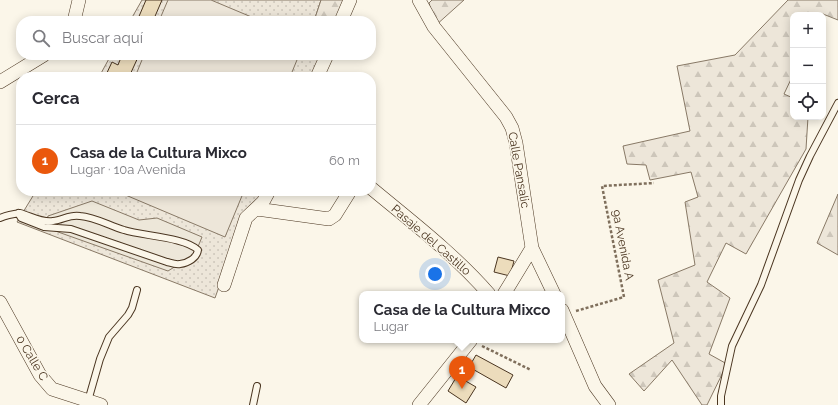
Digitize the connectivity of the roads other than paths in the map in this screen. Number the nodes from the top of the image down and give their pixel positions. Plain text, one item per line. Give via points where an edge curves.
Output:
1 (78, 0) edge
2 (350, 0) edge
3 (419, 0) edge
4 (75, 16) edge
5 (343, 16) edge
6 (36, 60) edge
7 (325, 60) edge
8 (16, 72) edge
9 (16, 72) edge
10 (319, 72) edge
11 (0, 82) edge
12 (838, 103) edge
13 (376, 192) edge
14 (266, 196) edge
15 (347, 196) edge
16 (257, 209) junction
17 (18, 214) junction
18 (0, 218) edge
19 (532, 248) junction
20 (224, 285) dead end
21 (137, 290) dead end
22 (486, 291) edge
23 (506, 291) edge
24 (553, 291) edge
25 (0, 302) edge
26 (565, 317) edge
27 (469, 343) edge
28 (257, 386) dead end
29 (88, 401) junction
30 (101, 405) edge
31 (253, 405) edge
32 (419, 405) edge
33 (608, 405) edge
34 (722, 405) edge

1 - 4 street
2 - 5 street
3 - 19 street, Calle Pansalic via 434,27 512,128
6 - 9 street
7 - 10 street
8 - 11 street
12 - 34 lane via 807,162 761,285 732,346 721,396
13 - 22 street, Pasaje del Castillo via 446,249
14 - 16 street
15 - 16 street via 335,215 329,219
16 - 20 street via 246,218
17 - 17 lane via 21,218 44,227 71,229 179,265 190,261 198,250 187,244 125,231 82,216 74,215 44,221
17 - 18 lane
19 - 23 street
19 - 24 street, Calle Pansalic
21 - 29 lane via 128,315 109,337 100,358
25 - 29 street, 0 Calle C via 40,375 52,389
26 - 33 street via 596,386
27 - 32 street
28 - 31 lane
29 - 30 street, 0 Calle C

